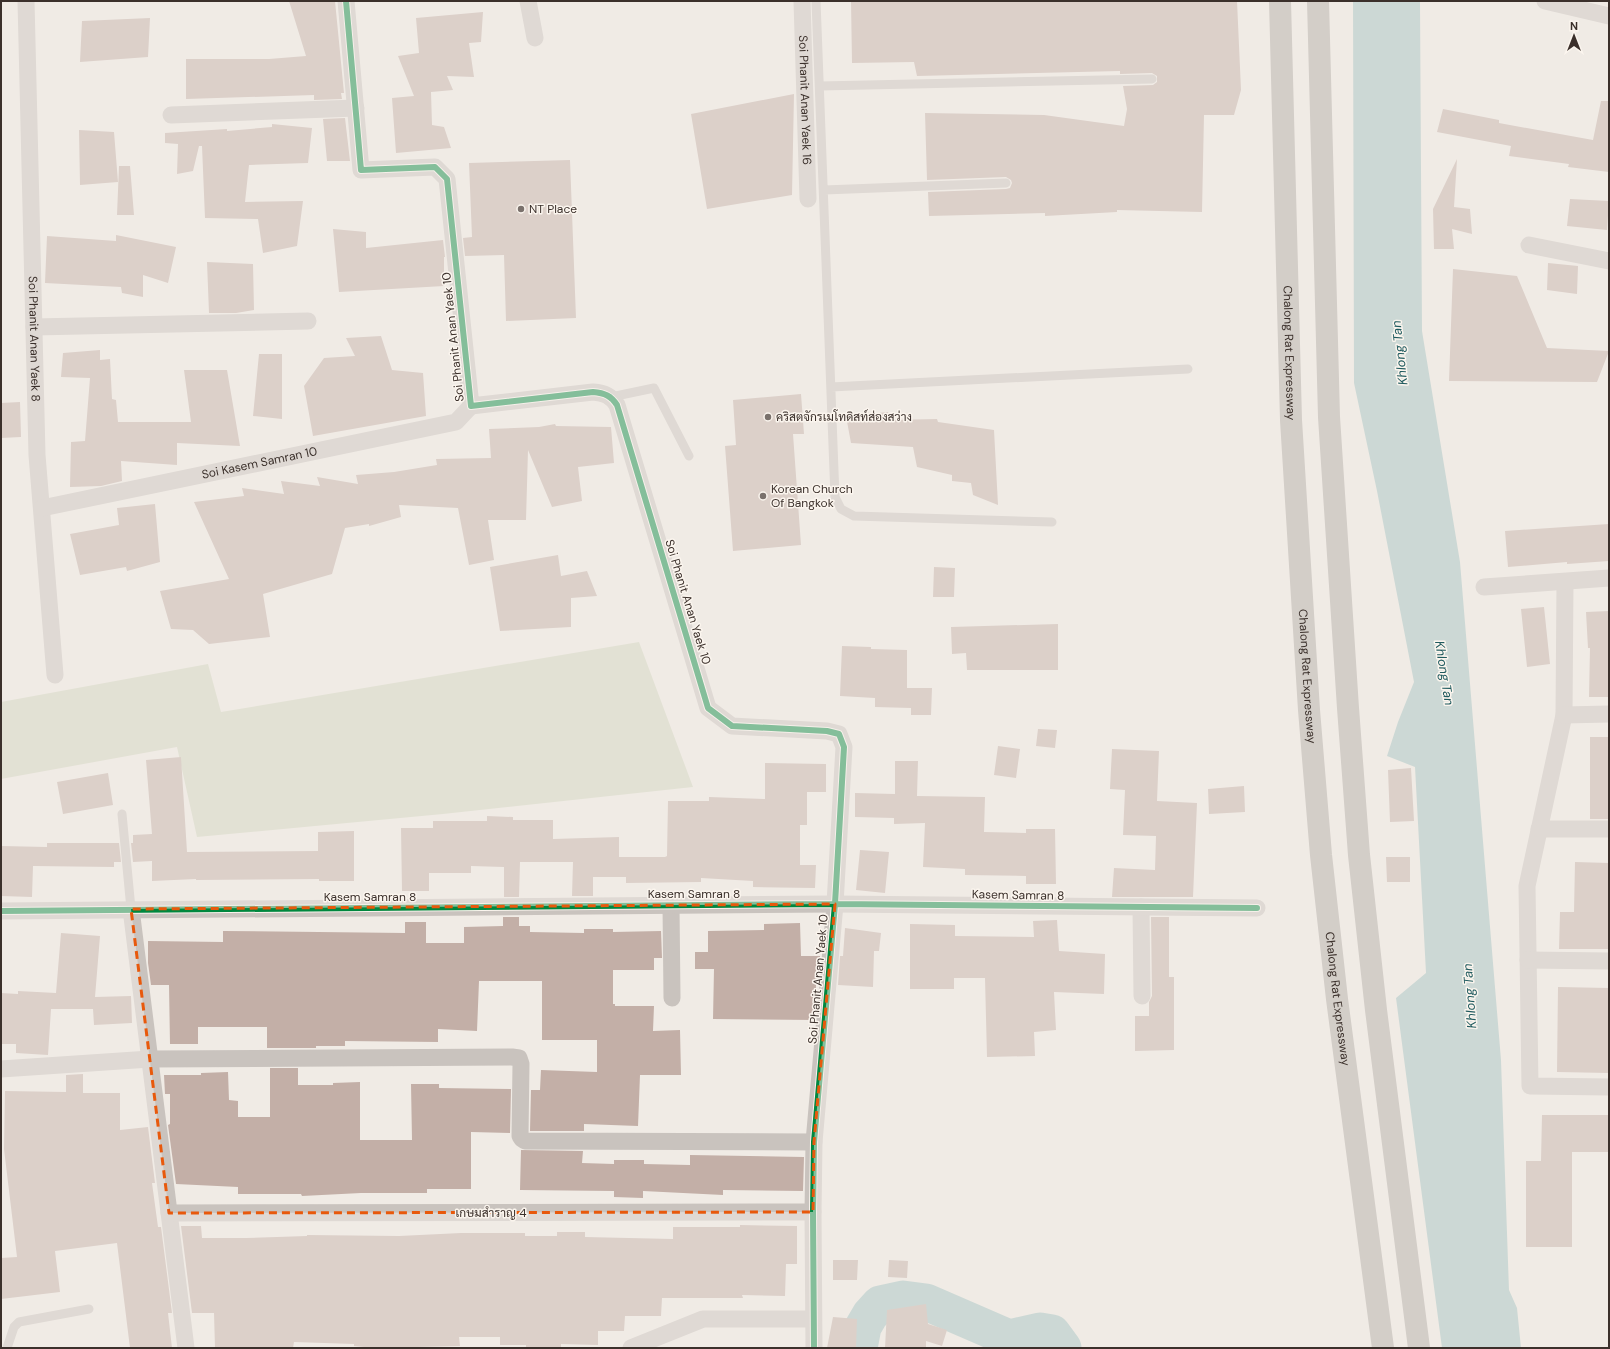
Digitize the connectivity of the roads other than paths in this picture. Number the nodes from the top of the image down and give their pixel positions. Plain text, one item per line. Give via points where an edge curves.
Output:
1 (26, 1) edge
2 (346, 1) edge
3 (528, 1) edge
4 (802, 1) edge
5 (816, 1) edge
6 (1280, 1) edge
7 (1318, 1) edge
8 (1545, 1) edge
9 (1609, 16) edge
10 (535, 38) dead end
11 (1152, 79) dead end
12 (820, 86) junction
13 (356, 108) junction
14 (171, 115) dead end
15 (1006, 184) dead end
16 (824, 190) junction
17 (808, 199) dead end
18 (1529, 245) dead end
19 (1609, 261) edge
20 (308, 321) dead end
21 (34, 327) junction
22 (1188, 369) dead end
23 (831, 387) junction
24 (611, 397) junction
25 (470, 406) junction
26 (689, 456) dead end
27 (42, 508) junction
28 (1052, 522) dead end
29 (1609, 578) edge
30 (1565, 582) junction
31 (1484, 587) dead end
32 (55, 675) dead end
33 (1609, 714) edge
34 (1564, 716) junction
35 (122, 814) dead end
36 (1539, 829) junction
37 (1609, 829) edge
38 (835, 904) junction
39 (671, 906) junction
40 (1141, 907) junction
41 (1257, 908) dead end
42 (132, 909) junction
43 (1, 911) edge
44 (1528, 960) junction
45 (1609, 961) edge
46 (1142, 996) dead end
47 (672, 998) dead end
48 (150, 1059) junction
49 (1, 1069) edge
50 (1609, 1087) edge
51 (814, 1142) junction
52 (813, 1212) junction
53 (169, 1214) junction
54 (89, 1309) dead end
55 (813, 1319) junction
56 (814, 1343) edge
57 (7, 1348) edge
58 (186, 1348) edge
59 (631, 1348) edge
60 (1383, 1348) edge
61 (1419, 1348) edge

1 - 21 street, Soi Phanit Anan Yaek 8
2 - 13 street, Soi Phanit Anan Yaek 10
3 - 10 street
4 - 17 street, Soi Phanit Anan Yaek 16
5 - 12 lane
6 - 60 highway, Chalong Rat Expressway via 1291,420 1309,710 1337,1000
7 - 61 highway via 1329,417 1359,855
8 - 9 street
11 - 12 lane
12 - 16 lane
13 - 14 street
13 - 25 street, Soi Phanit Anan Yaek 10 via 361,170 435,167 447,179
15 - 16 lane
16 - 23 lane
18 - 19 street
20 - 21 street
21 - 27 street, Soi Phanit Anan Yaek 8 via 37,455
22 - 23 lane
23 - 28 lane via 835,497 841,509 854,516
24 - 25 street, Soi Phanit Anan Yaek 10 via 602,392 593,392
24 - 26 lane via 654,388
24 - 38 street, Soi Phanit Anan Yaek 10 via 617,405 708,708 732,726 827,731 839,734 844,747
25 - 27 street, Soi Kasem Samran 10 via 456,422
27 - 32 street, Soi Phanit Anan Yaek 8
29 - 30 street
30 - 31 street
30 - 34 street
33 - 34 street
34 - 36 street
35 - 42 lane
36 - 37 street
36 - 44 street via 1527,886
38 - 39 street, Kasem Samran 8
38 - 40 street, Kasem Samran 8
38 - 51 street, Soi Phanit Anan Yaek 10
39 - 42 street, Kasem Samran 8
39 - 47 street
40 - 41 street, Kasem Samran 8
40 - 46 street
42 - 43 street, Kasem Samran 8
42 - 48 street
44 - 45 street
44 - 50 street via 1530,1086
48 - 49 street
48 - 51 street via 512,1057 519,1058 521,1064 520,1136 525,1142
48 - 53 street
51 - 52 street, Soi Phanit Anan Yaek 10
52 - 53 street, เกษมสำราญ 4
52 - 55 street, Soi Phanit Anan Yaek 10
53 - 58 street
54 - 57 lane via 19,1322 14,1327
55 - 56 street, Soi Phanit Anan Yaek 10
55 - 59 street via 703,1320

